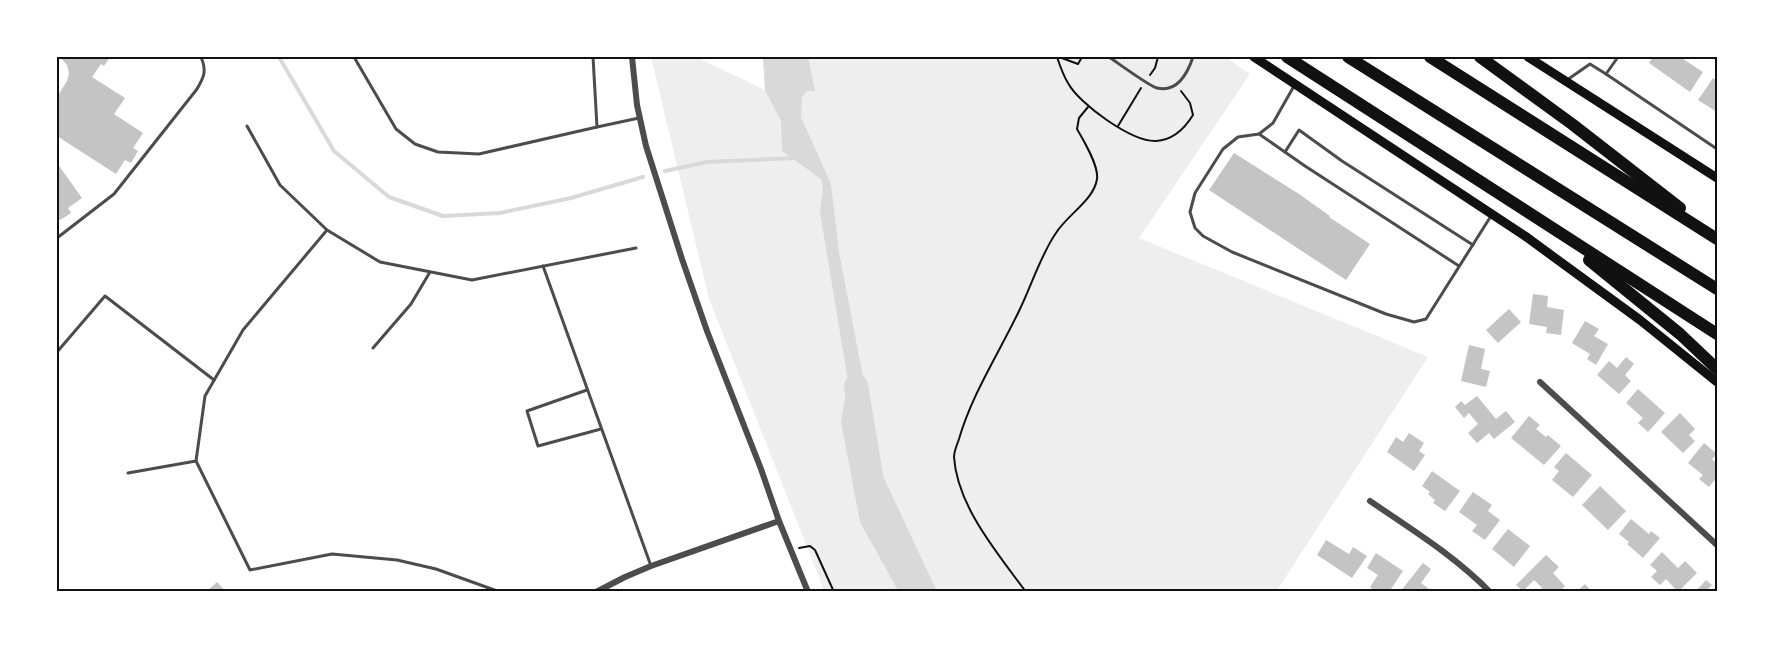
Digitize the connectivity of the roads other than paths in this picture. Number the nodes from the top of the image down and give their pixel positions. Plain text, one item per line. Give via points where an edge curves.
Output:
1 (201, 57) edge
2 (354, 57) edge
3 (593, 57) edge
4 (632, 57) edge
5 (1109, 57) edge
6 (1193, 57) edge
7 (1254, 57) edge
8 (1287, 57) edge
9 (1348, 57) edge
10 (1430, 57) edge
11 (1480, 57) edge
12 (1528, 57) edge
13 (1618, 57) edge
14 (1606, 74) junction
15 (1565, 81) junction
16 (1295, 84) junction
17 (639, 118) junction
18 (247, 126) dead end
19 (597, 127) junction
20 (1259, 134) junction
21 (1717, 149) edge
22 (1286, 152) junction
23 (1717, 178) edge
24 (1506, 198) junction
25 (1492, 215) junction
26 (327, 230) junction
27 (57, 238) edge
28 (1716, 238) edge
29 (1473, 245) junction
30 (636, 248) dead end
31 (543, 266) junction
32 (1459, 266) junction
33 (430, 272) junction
34 (1717, 289) edge
35 (1717, 334) edge
36 (373, 348) dead end
37 (57, 352) edge
38 (1717, 369) edge
39 (214, 380) junction
40 (1717, 381) edge
41 (1540, 382) dead end
42 (587, 390) junction
43 (601, 429) junction
44 (196, 461) junction
45 (128, 473) dead end
46 (1370, 501) dead end
47 (779, 521) junction
48 (1717, 545) edge
49 (651, 566) junction
50 (500, 592) edge
51 (596, 592) edge
52 (808, 592) edge
53 (1490, 592) edge

1 - 27 lane via 206,74 197,89 114,194
2 - 19 lane via 396,129 415,144 438,152 479,154
3 - 19 lane
4 - 17 street
5 - 6 lane via 1158,88 1181,82
7 - 16 main road
8 - 24 highway
9 - 34 highway
10 - 28 highway
11 - 28 highway via 1658,189
12 - 15 main road
13 - 14 lane
14 - 15 lane via 1590,64
14 - 21 lane
15 - 23 main road
16 - 20 lane via 1273,123
16 - 25 main road
17 - 19 lane
17 - 47 street via 707,331
18 - 26 lane via 280,185
20 - 22 lane
20 - 32 lane via 1238,137 1222,149 1203,178 1190,212 1195,228 1203,236 1233,252 1414,322 1426,319
22 - 29 lane via 1299,130
22 - 32 lane
24 - 35 highway
24 - 38 highway via 1630,292
25 - 29 lane
25 - 40 main road via 1640,320
26 - 33 lane via 380,262
26 - 39 lane via 243,330
29 - 32 lane
30 - 31 lane
31 - 33 lane via 472,280
31 - 42 lane
33 - 36 lane via 411,304
37 - 39 lane via 105,296
39 - 44 lane via 205,396
41 - 48 street
42 - 43 lane
42 - 43 lane via 526,411 538,447
43 - 49 lane
44 - 45 lane
44 - 50 lane via 250,570 332,554 397,560
46 - 53 street via 1428,541
47 - 49 street
47 - 52 street
49 - 51 street

